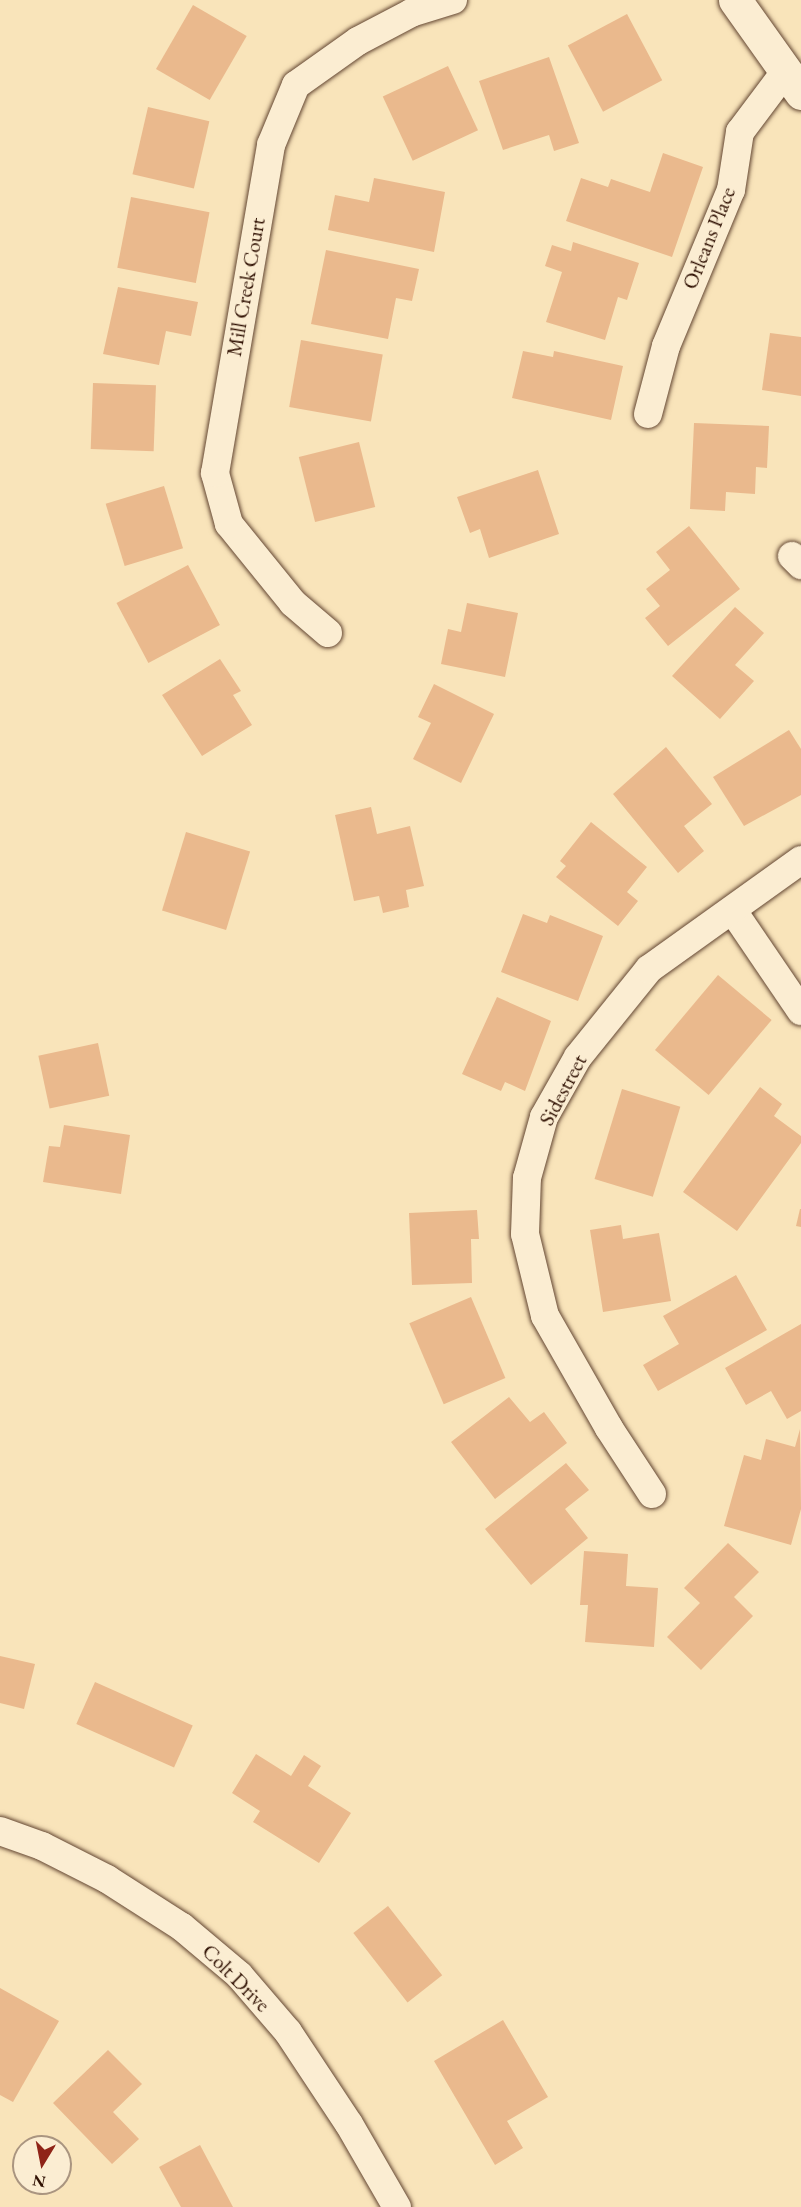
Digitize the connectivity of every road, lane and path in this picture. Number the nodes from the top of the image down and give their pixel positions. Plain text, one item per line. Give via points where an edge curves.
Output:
1 (453, 0) edge
2 (735, 0) edge
3 (793, 83) edge
4 (648, 414) dead end
5 (328, 633) dead end
6 (801, 860) edge
7 (733, 911) junction
8 (801, 1011) edge
9 (652, 1494) dead end
10 (0, 1831) edge
11 (397, 2207) edge

1 - 5 street, Mill Creek Court via 411,13 358,41 296,85 272,145 215,473 229,524 293,603
2 - 3 street
3 - 4 street, Orleans Place via 740,132 731,190 666,346
6 - 7 street, Sidestreet
7 - 8 street
7 - 9 street, Sidestreet via 649,969 578,1057 544,1117 527,1178 525,1234 545,1316 597,1409
10 - 11 street, Colt Drive via 42,1846 107,1879 182,1927 239,1976 288,2032 349,2124

